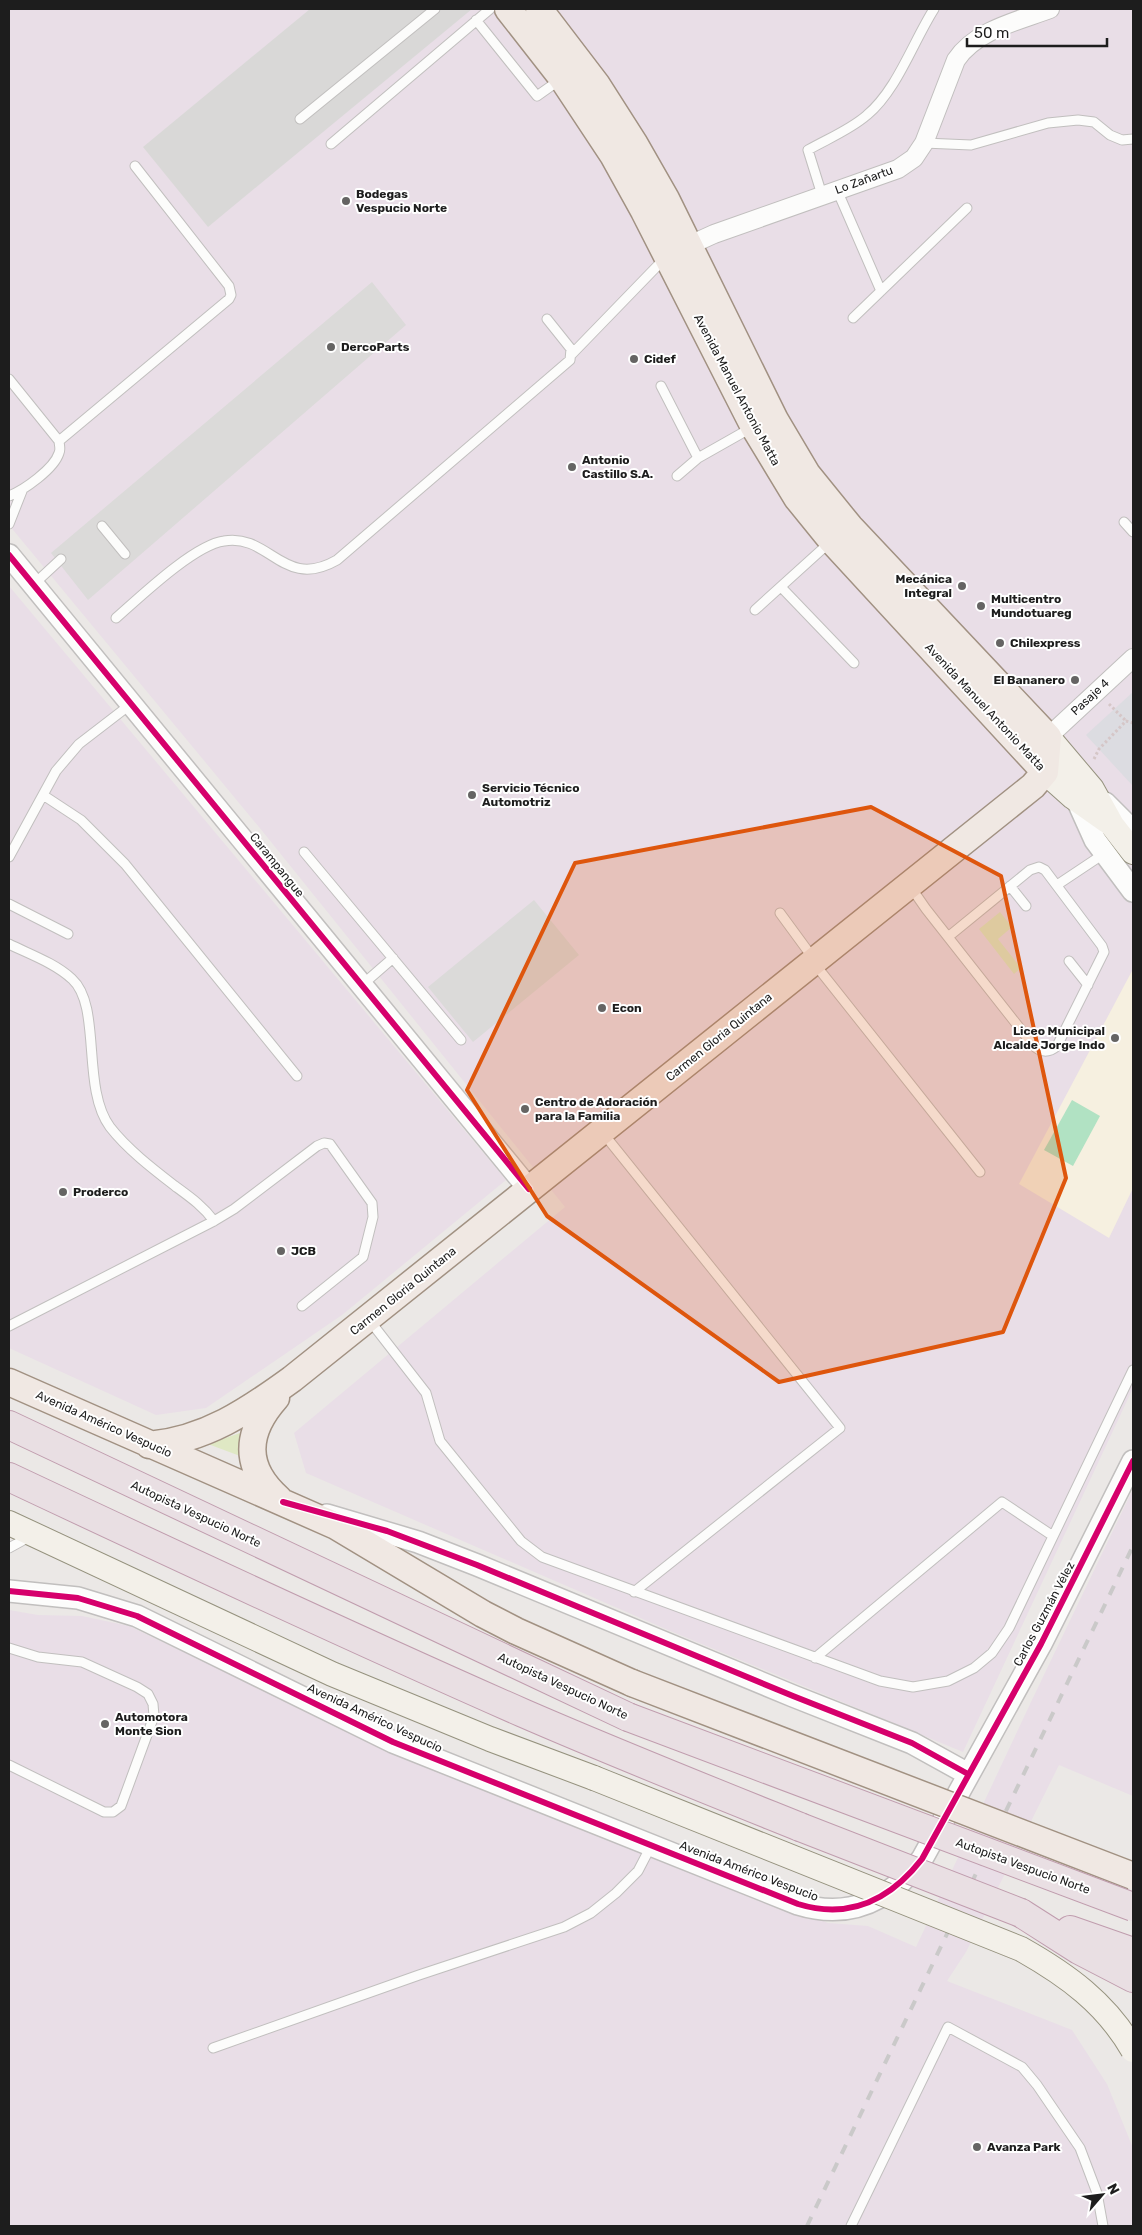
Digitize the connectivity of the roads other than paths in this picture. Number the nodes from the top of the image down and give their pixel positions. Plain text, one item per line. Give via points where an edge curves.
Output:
1 (435, 9) edge
2 (490, 9) edge
3 (508, 9) edge
4 (539, 9) edge
5 (934, 9) edge
6 (1050, 9) edge
7 (476, 20) junction
8 (562, 78) junction
9 (300, 119) dead end
10 (1133, 139) edge
11 (924, 142) junction
12 (331, 144) dead end
13 (135, 166) dead end
14 (830, 193) junction
15 (967, 208) dead end
16 (678, 251) junction
17 (881, 291) junction
18 (853, 318) dead end
19 (547, 319) dead end
20 (572, 355) junction
21 (9, 379) edge
22 (661, 386) dead end
23 (754, 427) junction
24 (59, 441) junction
25 (698, 458) junction
26 (677, 476) dead end
27 (22, 491) junction
28 (9, 496) edge
29 (1124, 522) dead end
30 (9, 524) edge
31 (102, 526) dead end
32 (1133, 532) edge
33 (832, 541) junction
34 (125, 554) dead end
35 (9, 555) edge
36 (61, 559) dead end
37 (33, 585) junction
38 (781, 587) junction
39 (755, 610) dead end
40 (116, 618) dead end
41 (1133, 658) edge
42 (854, 663) dead end
43 (131, 704) junction
44 (1048, 737) junction
45 (1045, 772) junction
46 (1084, 790) junction
47 (43, 795) junction
48 (1123, 828) edge
49 (304, 852) dead end
50 (1133, 852) edge
51 (1105, 853) junction
52 (9, 857) edge
53 (909, 885) junction
54 (1057, 885) junction
55 (1010, 886) junction
56 (1133, 891) edge
57 (9, 904) edge
58 (1026, 906) dead end
59 (780, 913) dead end
60 (68, 934) dead end
61 (948, 937) junction
62 (9, 944) edge
63 (393, 958) junction
64 (814, 961) junction
65 (1069, 961) dead end
66 (362, 985) junction
67 (1088, 985) junction
68 (461, 1040) dead end
69 (296, 1076) dead end
70 (602, 1131) junction
71 (980, 1172) dead end
72 (529, 1189) junction
73 (214, 1221) junction
74 (302, 1306) dead end
75 (368, 1319) junction
76 (9, 1326) edge
77 (1133, 1370) edge
78 (292, 1379) junction
79 (9, 1382) edge
80 (9, 1425) edge
81 (148, 1445) junction
82 (1133, 1461) edge
83 (9, 1477) edge
84 (283, 1502) junction
85 (9, 1523) edge
86 (34, 1535) junction
87 (1053, 1536) junction
88 (9, 1548) edge
89 (9, 1591) edge
90 (634, 1592) junction
91 (9, 1648) edge
92 (815, 1658) junction
93 (9, 1765) edge
94 (968, 1774) junction
95 (651, 1846) junction
96 (1133, 1876) edge
97 (1133, 1907) edge
98 (1021, 1913) junction
99 (1133, 1952) edge
100 (1133, 1978) edge
101 (213, 2048) dead end
102 (1133, 2050) edge
103 (851, 2226) edge
104 (1103, 2226) edge

1 - 9 lane
2 - 7 lane
3 - 8 main road, Avenida Manuel Antonio Matta
4 - 16 main road, Avenida Manuel Antonio Matta via 597,86 634,143 666,199
5 - 14 lane via 900,72 878,104 867,116 808,150
6 - 11 street, Lo Zañartu via 979,37 962,51
7 - 8 lane via 537,96
7 - 12 lane
8 - 16 main road, Avenida Manuel Antonio Matta
10 - 11 lane via 1122,140 1094,122 1078,120 1048,123 971,145
11 - 14 street, Lo Zañartu via 914,158 898,168
13 - 24 lane via 229,286 231,295
14 - 16 street, Lo Zañartu via 714,234
14 - 17 lane
15 - 17 lane
16 - 20 lane
16 - 23 main road, Avenida Manuel Antonio Matta
16 - 44 main road, Avenida Manuel Antonio Matta via 811,479 850,527
17 - 18 lane
19 - 20 lane via 571,349
20 - 40 lane via 565,365 337,560 310,571 252,544 238,540 223,541 197,552
21 - 24 lane
22 - 25 lane
23 - 25 lane
23 - 33 main road, Avenida Manuel Antonio Matta via 798,498
24 - 27 lane via 59,453 48,468
25 - 26 lane
27 - 28 lane
27 - 30 lane
29 - 32 lane
31 - 34 lane
33 - 38 lane
33 - 45 main road, Avenida Manuel Antonio Matta
35 - 37 street, Carampangue
36 - 37 lane
37 - 43 street, Carampangue
38 - 39 lane
38 - 42 lane
41 - 44 street, Pasaje 4
43 - 47 lane via 79,744 56,771
43 - 66 street, Carampangue
44 - 45 main road
44 - 46 main road, Avenida Manuel Antonio Matta
45 - 46 main road, Avenida Manuel Antonio Matta
45 - 53 main road, Carmen Gloria Quintana via 1033,786
46 - 48 main road, Avenida Manuel Antonio Matta
46 - 51 street, Avenida Manuel Antonio Matta via 1095,840
47 - 52 lane
47 - 69 lane via 81,820 125,864
48 - 50 main road, Avenida Manuel Antonio Matta
49 - 63 lane
51 - 54 lane
51 - 56 street, Avenida Manuel Antonio Matta
53 - 61 lane
53 - 64 main road, Carmen Gloria Quintana
54 - 55 lane via 1039,867
54 - 67 lane via 1104,952
55 - 58 lane
55 - 61 lane
57 - 60 lane
59 - 64 lane
61 - 67 lane via 1040,1050 1049,1051 1057,1046
62 - 73 lane via 58,969 79,986 86,1009 96,1096 110,1126 122,1140 201,1205
63 - 66 lane
63 - 68 lane
64 - 70 main road, Carmen Gloria Quintana
64 - 71 lane
65 - 67 lane
66 - 72 street, Carampangue
70 - 72 main road, Carmen Gloria Quintana
70 - 90 lane via 840,1428
72 - 75 main road, Carmen Gloria Quintana
73 - 74 lane via 317,1146 330,1144 372,1203 372,1224 363,1258
73 - 76 lane
75 - 78 main road, Carmen Gloria Quintana
75 - 90 lane via 426,1392 440,1441 521,1541 542,1557
77 - 87 lane
78 - 81 main road, Carmen Gloria Quintana via 243,1414 219,1426 186,1439
78 - 84 main road, Carmen Gloria Quintana via 259,1421 252,1443 258,1470
79 - 81 main road, Avenida Américo Vespucio
80 - 97 highway, Autopista Vespucio Norte, bridge via 628,1717
81 - 84 main road, Avenida Américo Vespucio
82 - 94 street, Carlos Guzmán Vélez via 1042,1644
83 - 98 highway, bridge via 287,1608 607,1749
84 - 94 street, Avenida Américo Vespucio via 394,1534 477,1564 912,1743
84 - 96 main road, Avenida Américo Vespucio, bridge via 357,1537 483,1614 632,1683
85 - 86 main road, Avenida Américo Vespucio
86 - 88 lane
86 - 102 main road, Avenida Américo Vespucio, bridge via 332,1674 1021,1949 1082,1987 1108,2014
87 - 92 lane via 1002,1502
87 - 92 lane via 1009,1628 992,1653 957,1677 913,1687 880,1681
89 - 95 street, Avenida Américo Vespucio via 78,1598 137,1616 393,1742
90 - 92 lane
91 - 93 lane via 82,1662 137,1687 148,1694 154,1716 121,1806 113,1812 104,1812
94 - 95 street, Avenida Américo Vespucio via 929,1849 912,1872 882,1896 852,1908 828,1911 810,1908
95 - 101 lane via 638,1870 616,1893 591,1913 564,1927
98 - 99 highway
98 - 100 highway via 1079,1950
103 - 104 lane via 948,2027 1022,2067 1037,2085 1080,2148 1097,2193

